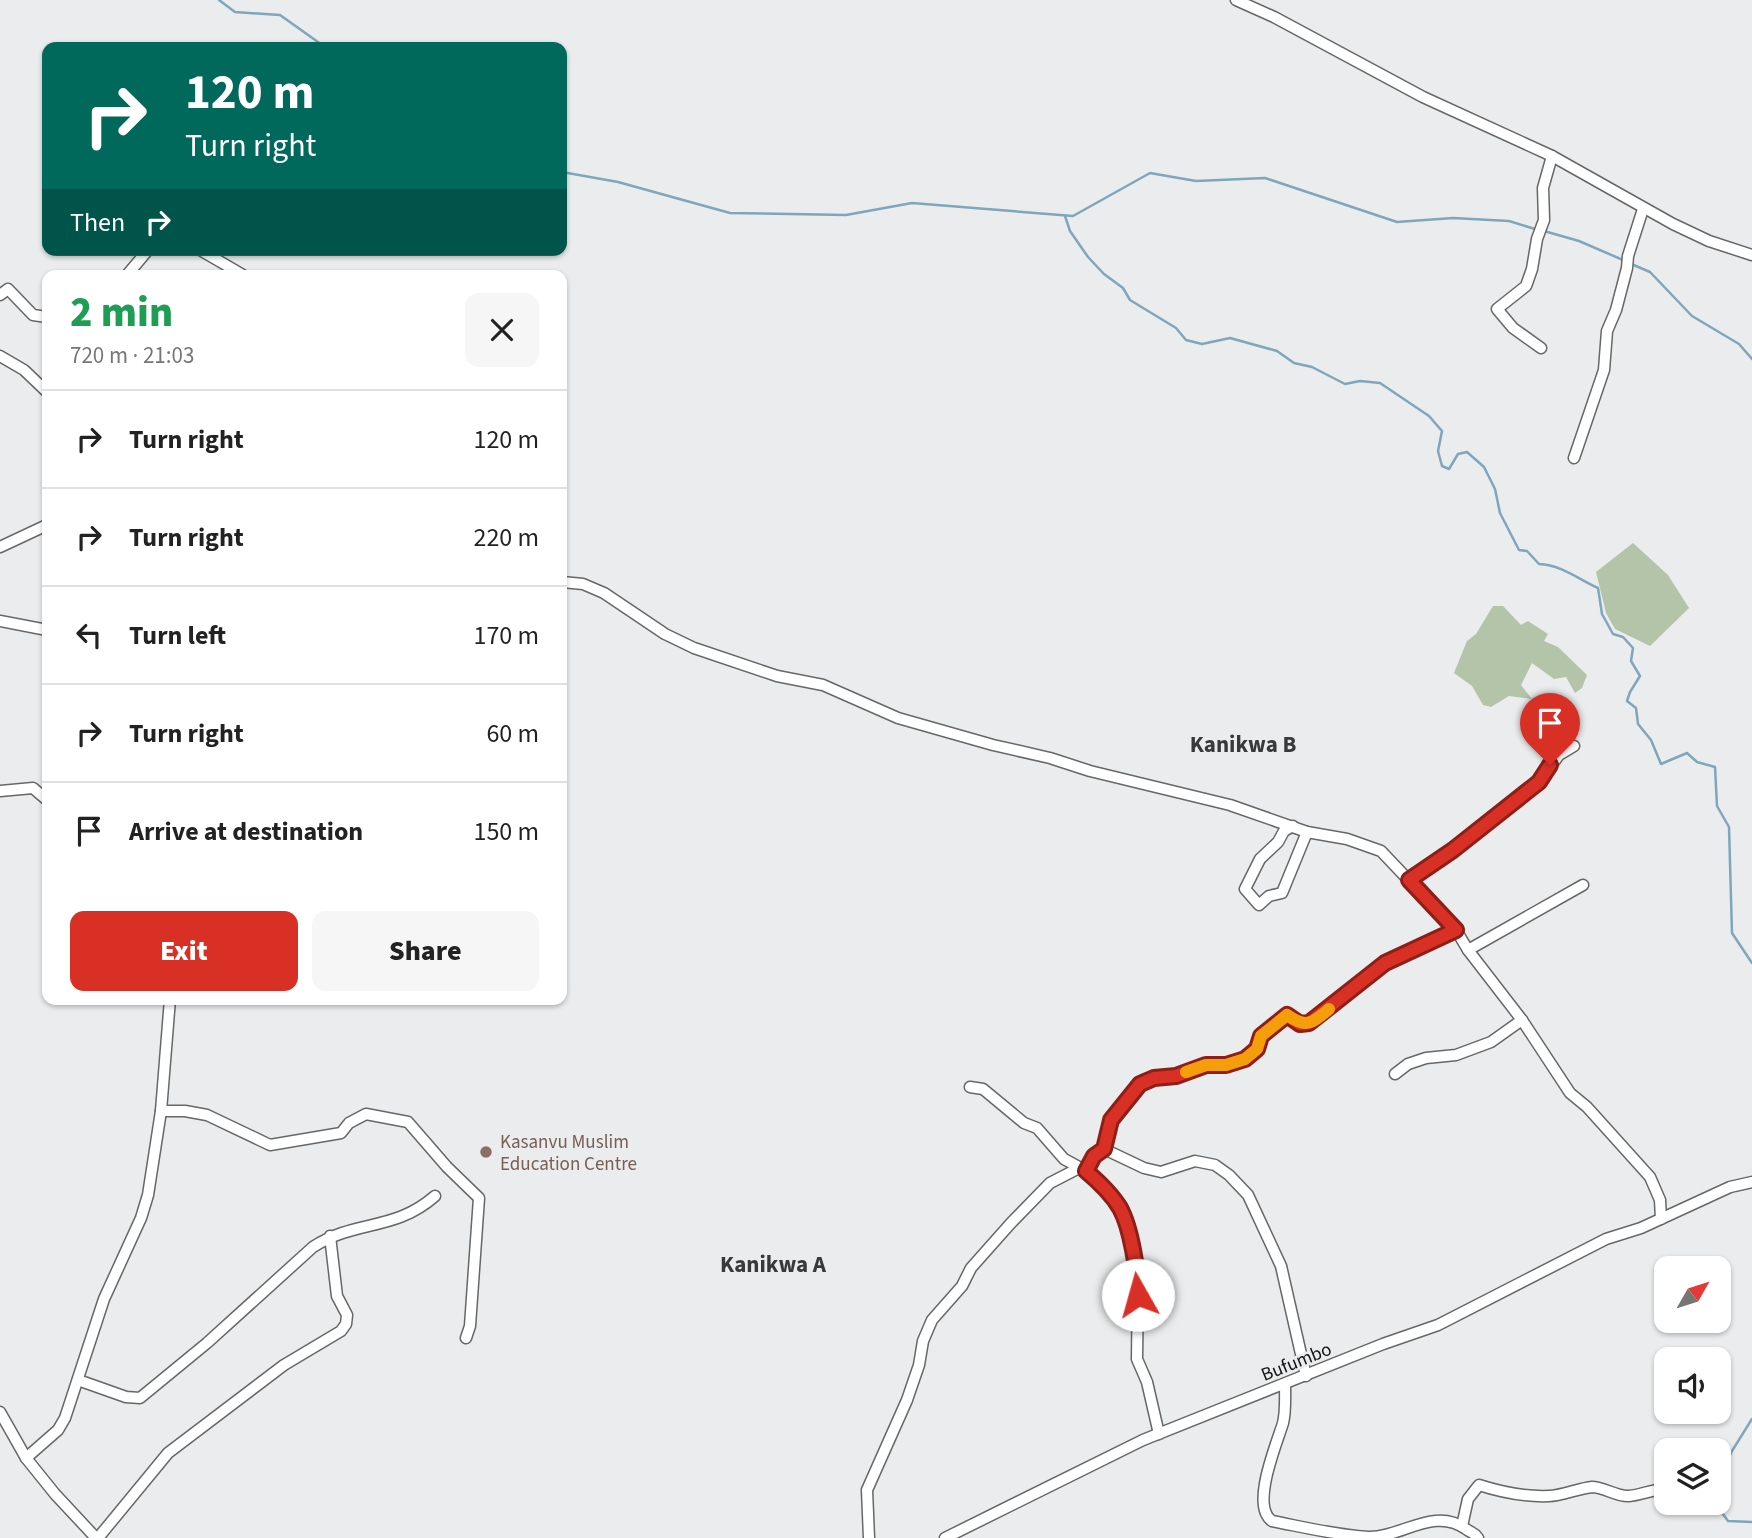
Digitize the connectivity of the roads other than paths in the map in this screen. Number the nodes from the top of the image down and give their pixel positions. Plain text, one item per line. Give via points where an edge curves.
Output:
1 (1236, 0) edge
2 (1552, 156) junction
3 (1643, 209) junction
4 (1752, 255) edge
5 (143, 256) edge
6 (210, 256) edge
7 (131, 270) edge
8 (234, 270) edge
9 (0, 295) edge
10 (42, 316) edge
11 (1541, 348) dead end
12 (0, 356) edge
13 (42, 387) edge
14 (1574, 458) dead end
15 (42, 527) edge
16 (0, 547) edge
17 (567, 582) edge
18 (0, 621) edge
19 (42, 629) edge
20 (1574, 746) dead end
21 (0, 791) edge
22 (42, 796) edge
23 (1293, 826) junction
24 (1307, 832) junction
25 (1409, 880) junction
26 (1583, 885) dead end
27 (1456, 930) junction
28 (1468, 950) junction
29 (170, 1005) edge
30 (1522, 1020) junction
31 (1395, 1074) dead end
32 (970, 1087) dead end
33 (161, 1111) junction
34 (1104, 1149) junction
35 (1082, 1169) junction
36 (1752, 1182) edge
37 (435, 1196) dead end
38 (1661, 1219) junction
39 (330, 1236) junction
40 (466, 1338) dead end
41 (1306, 1376) junction
42 (79, 1380) junction
43 (1285, 1384) junction
44 (0, 1412) edge
45 (1159, 1434) junction
46 (26, 1458) junction
47 (1654, 1489) edge
48 (1462, 1526) junction
49 (97, 1538) edge
50 (869, 1538) edge
51 (945, 1538) edge
52 (1478, 1538) edge

1 - 2 street via 1423,97
2 - 3 street
2 - 11 street via 1543,188 1544,220 1526,286 1497,309 1513,328
3 - 4 street via 1709,241
3 - 14 street via 1607,331 1604,370
5 - 7 street
6 - 8 street
9 - 10 street via 8,289 33,315
12 - 13 street
15 - 16 street
17 - 23 street via 604,593 694,648 777,676 823,685 898,718 1230,805
18 - 19 street
20 - 25 street via 1559,755 1539,782
21 - 22 street via 33,789
23 - 24 street
23 - 24 street via 1260,859 1245,889 1259,905 1282,893
24 - 25 street via 1374,848
25 - 27 street
26 - 28 street
27 - 28 street
27 - 34 street via 1385,963 1309,1023 1300,1024 1287,1015 1261,1036 1257,1049 1245,1059 1140,1084 1111,1120
28 - 30 street
29 - 33 street
30 - 31 street via 1491,1042 1456,1055 1426,1058
30 - 38 street via 1570,1093 1650,1177 1660,1200
32 - 35 street via 983,1089 1024,1123 1037,1128 1064,1159
33 - 40 street via 207,1115 270,1146 341,1133 366,1114 408,1122 479,1198 471,1326
33 - 42 street via 141,1218 104,1299
34 - 35 street
34 - 41 street via 1161,1172 1195,1161 1214,1166 1248,1195 1281,1266
35 - 45 street via 1108,1191 1125,1221 1138,1279 1137,1359
35 - 50 street via 1050,1183 971,1268 962,1286 932,1320 907,1400 867,1490
36 - 38 street, Bufumbo
37 - 39 street via 394,1221
38 - 41 street, Bufumbo via 1606,1239 1438,1325
39 - 42 street via 141,1398
39 - 49 street via 337,1296 347,1315 341,1331 284,1365 168,1453
41 - 43 street, Bufumbo
42 - 46 street via 58,1430
43 - 45 street, Bufumbo
43 - 48 street via 1284,1419 1267,1473 1267,1518 1367,1537 1429,1521
44 - 46 street
45 - 51 street, Bufumbo
46 - 49 street
47 - 48 street via 1627,1497 1591,1487 1552,1496 1479,1485 1468,1499
48 - 52 street

